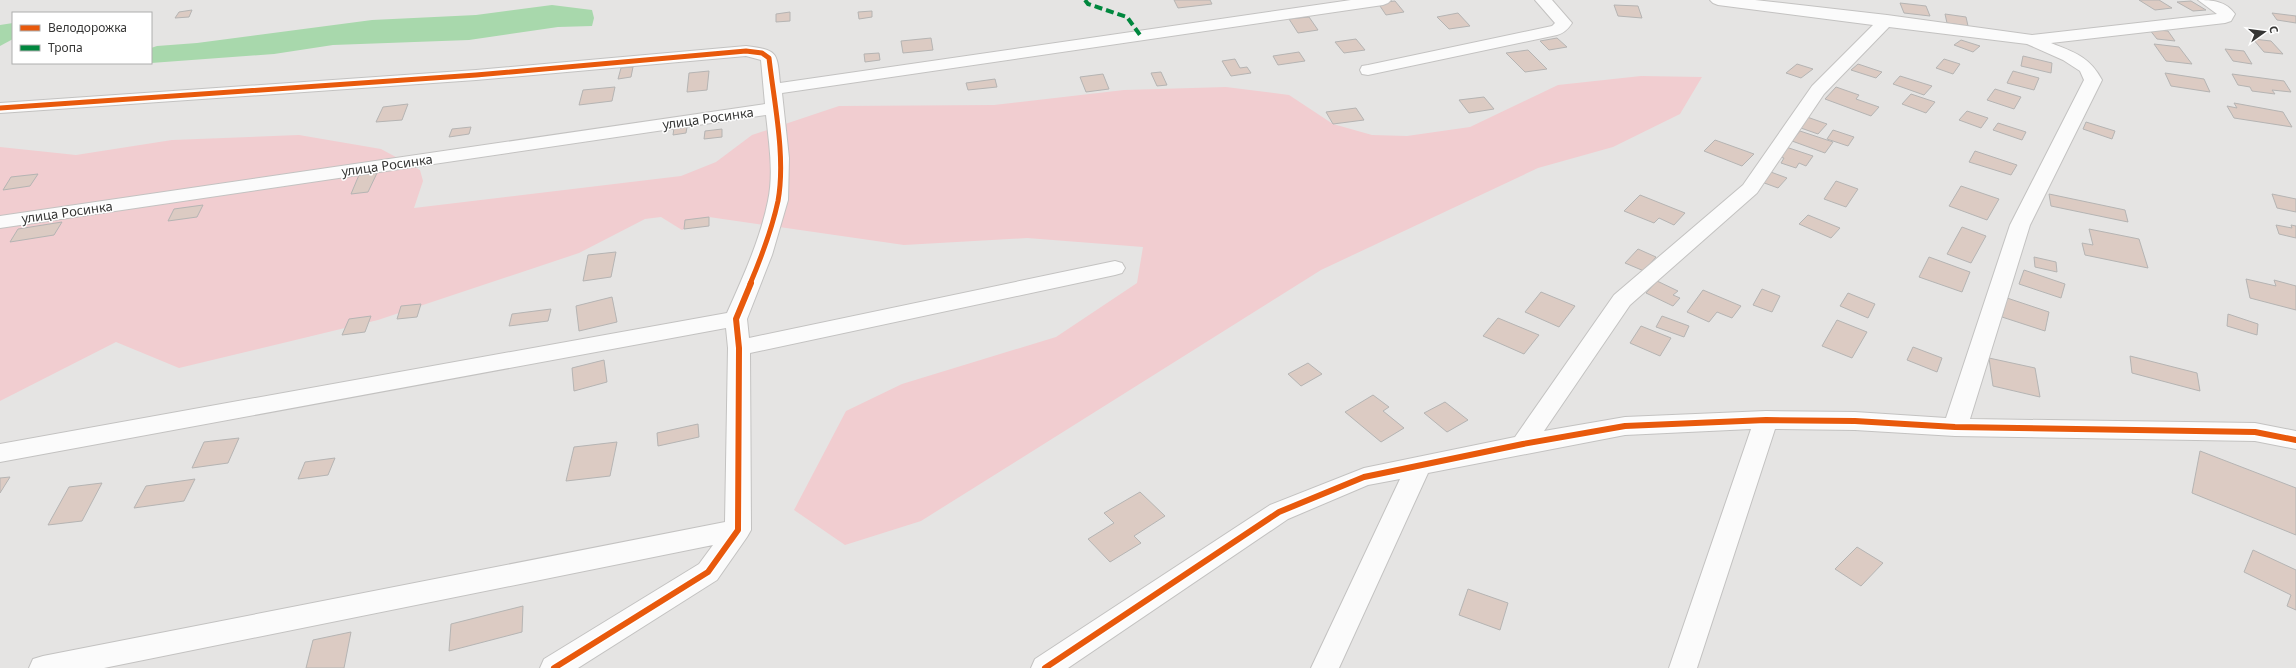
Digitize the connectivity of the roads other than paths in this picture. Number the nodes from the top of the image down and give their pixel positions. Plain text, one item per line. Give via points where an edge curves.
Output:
1 (1383, 0) edge
2 (1542, 0) edge
3 (1718, 0) edge
4 (2206, 0) edge
5 (1887, 20) junction
6 (2030, 40) junction
7 (1368, 70) dead end
8 (774, 99) junction
9 (0, 108) edge
10 (0, 222) edge
11 (1115, 268) dead end
12 (736, 319) junction
13 (739, 348) junction
14 (1766, 420) junction
15 (1955, 427) junction
16 (2296, 440) edge
17 (1523, 444) junction
18 (0, 454) edge
19 (1419, 465) junction
20 (738, 530) junction
21 (43, 668) edge
22 (554, 668) edge
23 (1045, 668) edge
24 (1325, 668) edge
25 (1683, 668) edge

1 - 8 street, улица Росинка
2 - 7 street via 1564,23 1557,30
3 - 5 street
4 - 6 street via 2227,14 2225,18
5 - 6 street
5 - 17 street via 1818,90 1750,188 1622,300
6 - 15 street via 2069,56 2087,68 2093,80 2020,225
8 - 9 street via 769,58 762,52 746,51 634,63
8 - 10 street, улица Росинка
8 - 12 street via 780,158 778,200 762,255
11 - 13 street
12 - 13 street
12 - 18 street
13 - 20 street
14 - 15 street via 1855,421
14 - 17 street via 1625,426
14 - 25 street
15 - 16 street via 2255,432
17 - 19 street
19 - 23 street via 1364,477 1279,512
19 - 24 street
20 - 21 street
20 - 22 street via 708,572

